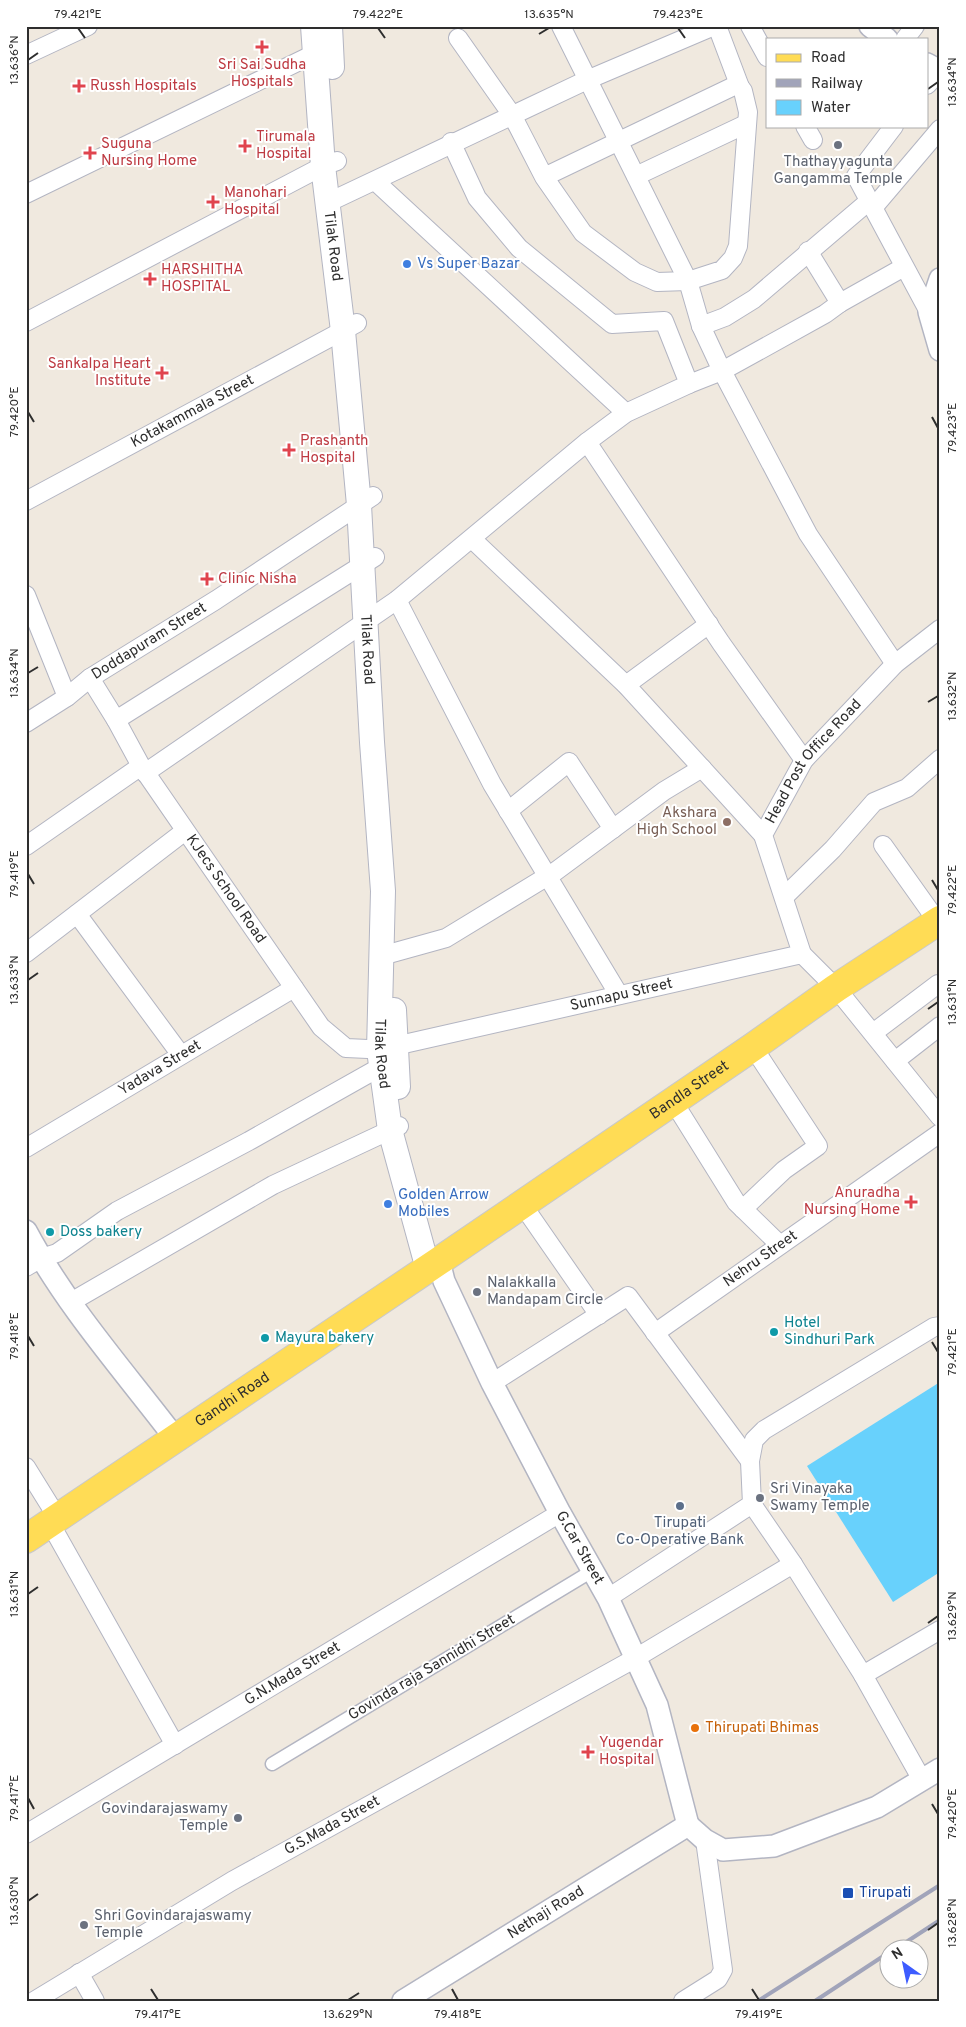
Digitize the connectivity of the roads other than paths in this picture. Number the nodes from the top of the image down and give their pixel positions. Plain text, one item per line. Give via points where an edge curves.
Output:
1 (88, 26) edge
2 (313, 26) edge
3 (330, 26) edge
4 (561, 26) edge
5 (716, 26) edge
6 (750, 26) edge
7 (915, 26) edge
8 (458, 38) dead end
9 (906, 38) edge
10 (316, 53) junction
11 (26, 55) edge
12 (766, 55) edge
13 (928, 65) edge
14 (940, 71) edge
15 (587, 80) junction
16 (928, 85) edge
17 (740, 87) junction
18 (512, 115) junction
19 (746, 124) junction
20 (892, 128) edge
21 (940, 129) edge
22 (452, 142) junction
23 (620, 142) junction
24 (330, 164) junction
25 (636, 176) junction
26 (544, 177) junction
27 (375, 181) junction
28 (26, 194) edge
29 (334, 200) junction
30 (871, 205) junction
31 (808, 251) junction
32 (904, 267) junction
33 (940, 279) edge
34 (688, 281) junction
35 (840, 303) junction
36 (929, 312) junction
37 (26, 322) edge
38 (702, 326) junction
39 (350, 327) junction
40 (940, 350) edge
41 (722, 371) junction
42 (689, 384) junction
43 (626, 413) junction
44 (587, 442) junction
45 (26, 501) edge
46 (366, 501) junction
47 (472, 539) junction
48 (369, 561) junction
49 (26, 595) edge
50 (397, 600) junction
51 (371, 620) junction
52 (709, 624) junction
53 (940, 629) edge
54 (896, 664) junction
55 (90, 678) junction
56 (626, 685) junction
57 (67, 697) junction
58 (116, 720) junction
59 (26, 723) edge
60 (940, 759) edge
61 (804, 760) junction
62 (702, 768) junction
63 (143, 769) junction
64 (508, 811) junction
65 (613, 829) junction
66 (185, 831) junction
67 (763, 835) junction
68 (883, 845) dead end
69 (26, 846) edge
70 (548, 876) junction
71 (784, 897) junction
72 (77, 914) junction
73 (938, 921) edge
74 (26, 953) edge
75 (392, 953) junction
76 (802, 954) junction
77 (940, 986) edge
78 (294, 988) junction
79 (836, 988) junction
80 (619, 996) junction
81 (940, 1026) edge
82 (872, 1033) junction
83 (753, 1047) junction
84 (389, 1054) junction
85 (181, 1055) junction
86 (896, 1061) junction
87 (673, 1101) junction
88 (940, 1117) edge
89 (394, 1128) junction
90 (940, 1133) edge
91 (26, 1148) edge
92 (522, 1204) junction
93 (743, 1209) junction
94 (26, 1231) edge
95 (780, 1245) junction
96 (34, 1263) edge
97 (437, 1271) junction
98 (71, 1302) junction
99 (599, 1315) junction
100 (940, 1326) edge
101 (655, 1333) junction
102 (492, 1383) junction
103 (175, 1438) junction
104 (750, 1461) junction
105 (26, 1467) edge
106 (752, 1504) junction
107 (560, 1514) junction
108 (54, 1520) junction
109 (26, 1539) edge
110 (793, 1564) junction
111 (592, 1571) junction
112 (608, 1598) junction
113 (940, 1630) edge
114 (634, 1659) junction
115 (863, 1675) junction
116 (175, 1745) junction
117 (272, 1764) dead end
118 (931, 1774) edge
119 (688, 1825) junction
120 (26, 1834) edge
121 (705, 1840) junction
122 (79, 1974) junction
123 (34, 2001) edge
124 (94, 2001) edge
125 (403, 2001) edge
126 (683, 2001) edge

1 - 11 street
2 - 10 main road, Tilak Road
3 - 24 main road, Tilak Road
4 - 15 street
5 - 15 street
5 - 17 street
6 - 12 street
7 - 9 street
8 - 18 street
10 - 24 main road, Tilak Road
10 - 28 street
13 - 14 street
14 - 16 street
15 - 18 street
15 - 23 street
17 - 19 street via 748,112
17 - 23 street via 734,86
18 - 22 street
18 - 26 street
19 - 25 street
19 - 34 street via 738,246 722,270
20 - 30 street via 856,176
21 - 30 street
22 - 27 street
22 - 42 street via 477,198 519,248 612,324 664,321
23 - 25 street
23 - 26 street
24 - 29 main road, Tilak Road
24 - 37 street
25 - 34 street
26 - 34 street via 583,233 635,272 657,282
27 - 29 street
27 - 43 street
29 - 39 main road, Tilak Road
30 - 31 street
30 - 32 street
31 - 35 street
31 - 38 street via 754,299 725,317
32 - 35 street
32 - 36 street
33 - 36 street
34 - 38 street
35 - 41 street
36 - 40 street
38 - 41 street
39 - 45 street, Kotakammala Street
39 - 46 main road, Tilak Road via 364,371
41 - 42 street
41 - 54 street via 808,534
42 - 43 street
43 - 44 street
44 - 47 street
44 - 52 street
46 - 48 main road, Tilak Road
46 - 55 street, Doddapuram Street
47 - 50 street
47 - 56 street
48 - 51 main road, Tilak Road
48 - 58 street
49 - 57 street
50 - 51 street
50 - 64 street
51 - 63 street
51 - 75 main road, Tilak Road
51 - 84 main road, Tilak Road
52 - 56 street
52 - 61 street
53 - 54 street, Head Post Office Road
54 - 61 street, Head Post Office Road
55 - 57 street, Doddapuram Street
55 - 58 street, KJecs School Road
56 - 62 street
57 - 59 street, Doddapuram Street
58 - 63 street, KJecs School Road
60 - 71 street via 907,788 874,802 833,849
61 - 67 street, Head Post Office Road
62 - 65 street via 664,791
62 - 67 street
63 - 66 street, KJecs School Road
63 - 69 street
64 - 65 street via 569,762
64 - 70 street
65 - 70 street
66 - 72 street
66 - 78 street, KJecs School Road
67 - 71 street, Head Post Office Road
68 - 73 street
70 - 75 street via 446,938
70 - 80 street
71 - 76 street, Head Post Office Road
72 - 74 street
72 - 85 street
73 - 79 main road, Bandla Street
75 - 84 main road, Tilak Road
76 - 79 street
76 - 80 street, Sunnapu Street
77 - 82 street via 938,984
78 - 84 street, KJecs School Road via 321,1027 346,1048
78 - 85 street, Yadava Street
79 - 82 street
79 - 83 main road, Bandla Street
80 - 84 street, Sunnapu Street
81 - 86 street
82 - 86 street
83 - 87 main road, Bandla Street
83 - 93 street via 818,1146 784,1170
84 - 89 main road, Tilak Road
84 - 96 street via 249,1141 117,1211 57,1253
85 - 91 street, Yadava Street
86 - 88 street
87 - 92 main road, Bandla Street
87 - 93 street
89 - 97 main road, Tilak Road
89 - 98 street via 273,1185
90 - 95 street, Nehru Street
92 - 97 main road, Bandla Street
92 - 99 street
93 - 95 street
94 - 96 street
95 - 101 street, Nehru Street
96 - 98 street
97 - 102 street, G.Car Street
97 - 103 main road, Gandhi Road
98 - 103 street
99 - 101 street via 628,1296
99 - 102 street
100 - 104 street via 764,1430 754,1440
101 - 104 street
102 - 107 street, G.Car Street
103 - 108 main road, Gandhi Road
104 - 106 street
105 - 108 street
106 - 110 street
106 - 112 street
107 - 111 street, G.Car Street
107 - 116 street, G.N.Mada Street
108 - 109 main road, Gandhi Road
108 - 116 street
110 - 114 street, G.S.Mada Street
110 - 115 street
111 - 112 street, G.Car Street
111 - 117 street, Govinda raja Sannidhi Street
112 - 114 street, G.Car Street
113 - 115 street
114 - 119 street, G.Car Street via 657,1705
114 - 122 street, G.S.Mada Street via 232,1881
115 - 118 street
116 - 120 street, G.N.Mada Street
118 - 121 street via 877,1807 774,1846 723,1850
119 - 121 street
119 - 125 street, Nethaji Road
121 - 126 street via 723,1970 718,1979
122 - 123 street, G.S.Mada Street
122 - 124 street

